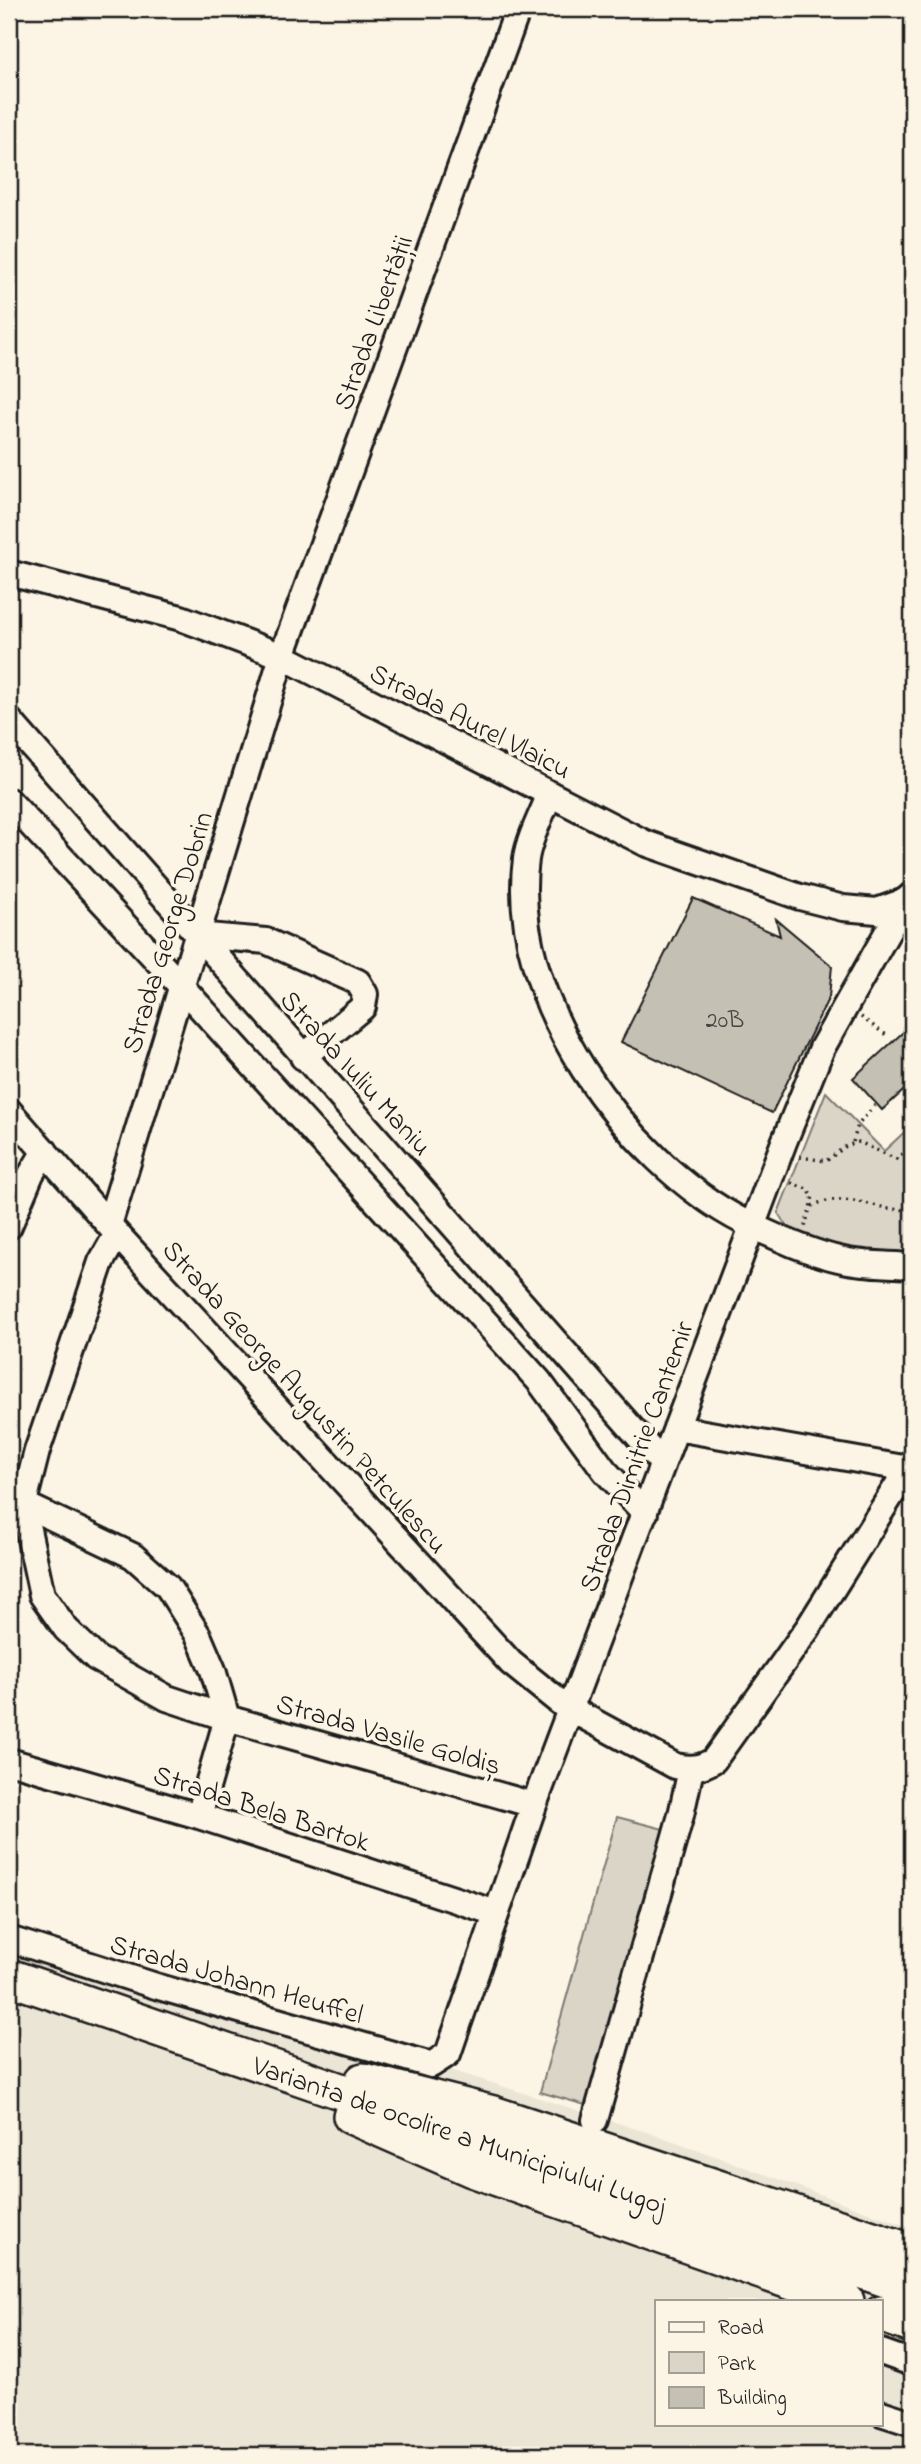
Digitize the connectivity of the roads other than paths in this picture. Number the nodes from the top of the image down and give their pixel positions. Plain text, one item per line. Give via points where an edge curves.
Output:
1 (519, 9) edge
2 (9, 573) edge
3 (282, 656) junction
4 (9, 720) edge
5 (550, 794) junction
6 (9, 801) edge
7 (908, 898) edge
8 (195, 935) junction
9 (181, 986) junction
10 (303, 1057) junction
11 (9, 1111) edge
12 (45, 1151) junction
13 (754, 1225) junction
14 (9, 1226) edge
15 (113, 1229) junction
16 (912, 1266) edge
17 (676, 1428) junction
18 (662, 1463) junction
19 (911, 1465) edge
20 (16, 1501) edge
21 (645, 1513) junction
22 (571, 1709) junction
23 (227, 1718) junction
24 (9, 1761) edge
25 (691, 1769) junction
26 (534, 1805) junction
27 (199, 1815) junction
28 (496, 1913) junction
29 (9, 1939) edge
30 (9, 1977) edge
31 (110, 2014) junction
32 (448, 2054) joint
33 (595, 2120) dead end
34 (912, 2252) edge
35 (912, 2288) edge
36 (843, 2300) edge
37 (883, 2315) edge
38 (912, 2325) edge
39 (883, 2353) edge
40 (912, 2363) edge
41 (883, 2414) edge
42 (912, 2423) edge

1 - 3 street, Strada Libertății
2 - 3 street, Strada Aurel Vlaicu via 181,618
3 - 5 street, Strada Aurel Vlaicu
3 - 8 street, Strada George Dobrin
4 - 8 street, Strada Iuliu Maniu
5 - 7 street, Strada Aurel Vlaicu via 645,843 800,897 877,911
5 - 13 street via 526,857 525,910 549,1009 577,1060 632,1133 710,1200
6 - 9 street
7 - 13 street, Strada Dimitrie Cantemir via 822,1048
8 - 9 street, Strada George Dobrin
8 - 10 street, Strada Iuliu Maniu
8 - 10 street via 266,941 358,982 365,994 363,1007
9 - 15 street, Strada George Dobrin
9 - 21 street via 539,1381 604,1471
10 - 18 street, Strada Iuliu Maniu
11 - 12 street, Strada George Augustin Petculescu
12 - 14 street
12 - 15 street, Strada George Augustin Petculescu
13 - 16 street via 844,1260
13 - 17 street, Strada Dimitrie Cantemir
15 - 20 street, Strada Vasile Goldiș
15 - 22 street, Strada George Augustin Petculescu via 511,1663
17 - 18 street, Strada Dimitrie Cantemir
17 - 19 street
18 - 21 street, Strada Dimitrie Cantemir
19 - 25 street via 751,1713 714,1760
20 - 23 street via 133,1556 168,1587 198,1635
20 - 23 street, Strada Vasile Goldiș via 42,1595 66,1629 96,1658 167,1698
21 - 22 street, Strada Dimitrie Cantemir
22 - 25 street, Strada George Augustin Petculescu via 675,1766
22 - 26 street, Strada Dimitrie Cantemir
23 - 26 street, Strada Vasile Goldiș
23 - 27 street
24 - 27 street, Strada Bela Bartok
25 - 33 street
26 - 28 street, Strada Dimitrie Cantemir
27 - 28 street, Strada Bela Bartok
28 - 32 street, Strada Dimitrie Cantemir
29 - 32 street, Strada Johann Heuffel via 430,2065
30 - 31 highway, Varianta de ocolire a Municipiului Lugoj
31 - 34 highway via 184,2030 337,2076 453,2102
31 - 35 highway, Varianta de ocolire a Municipiului Lugoj
31 - 36 highway via 174,2045 338,2109 435,2155
37 - 38 highway
39 - 40 street
41 - 42 street

